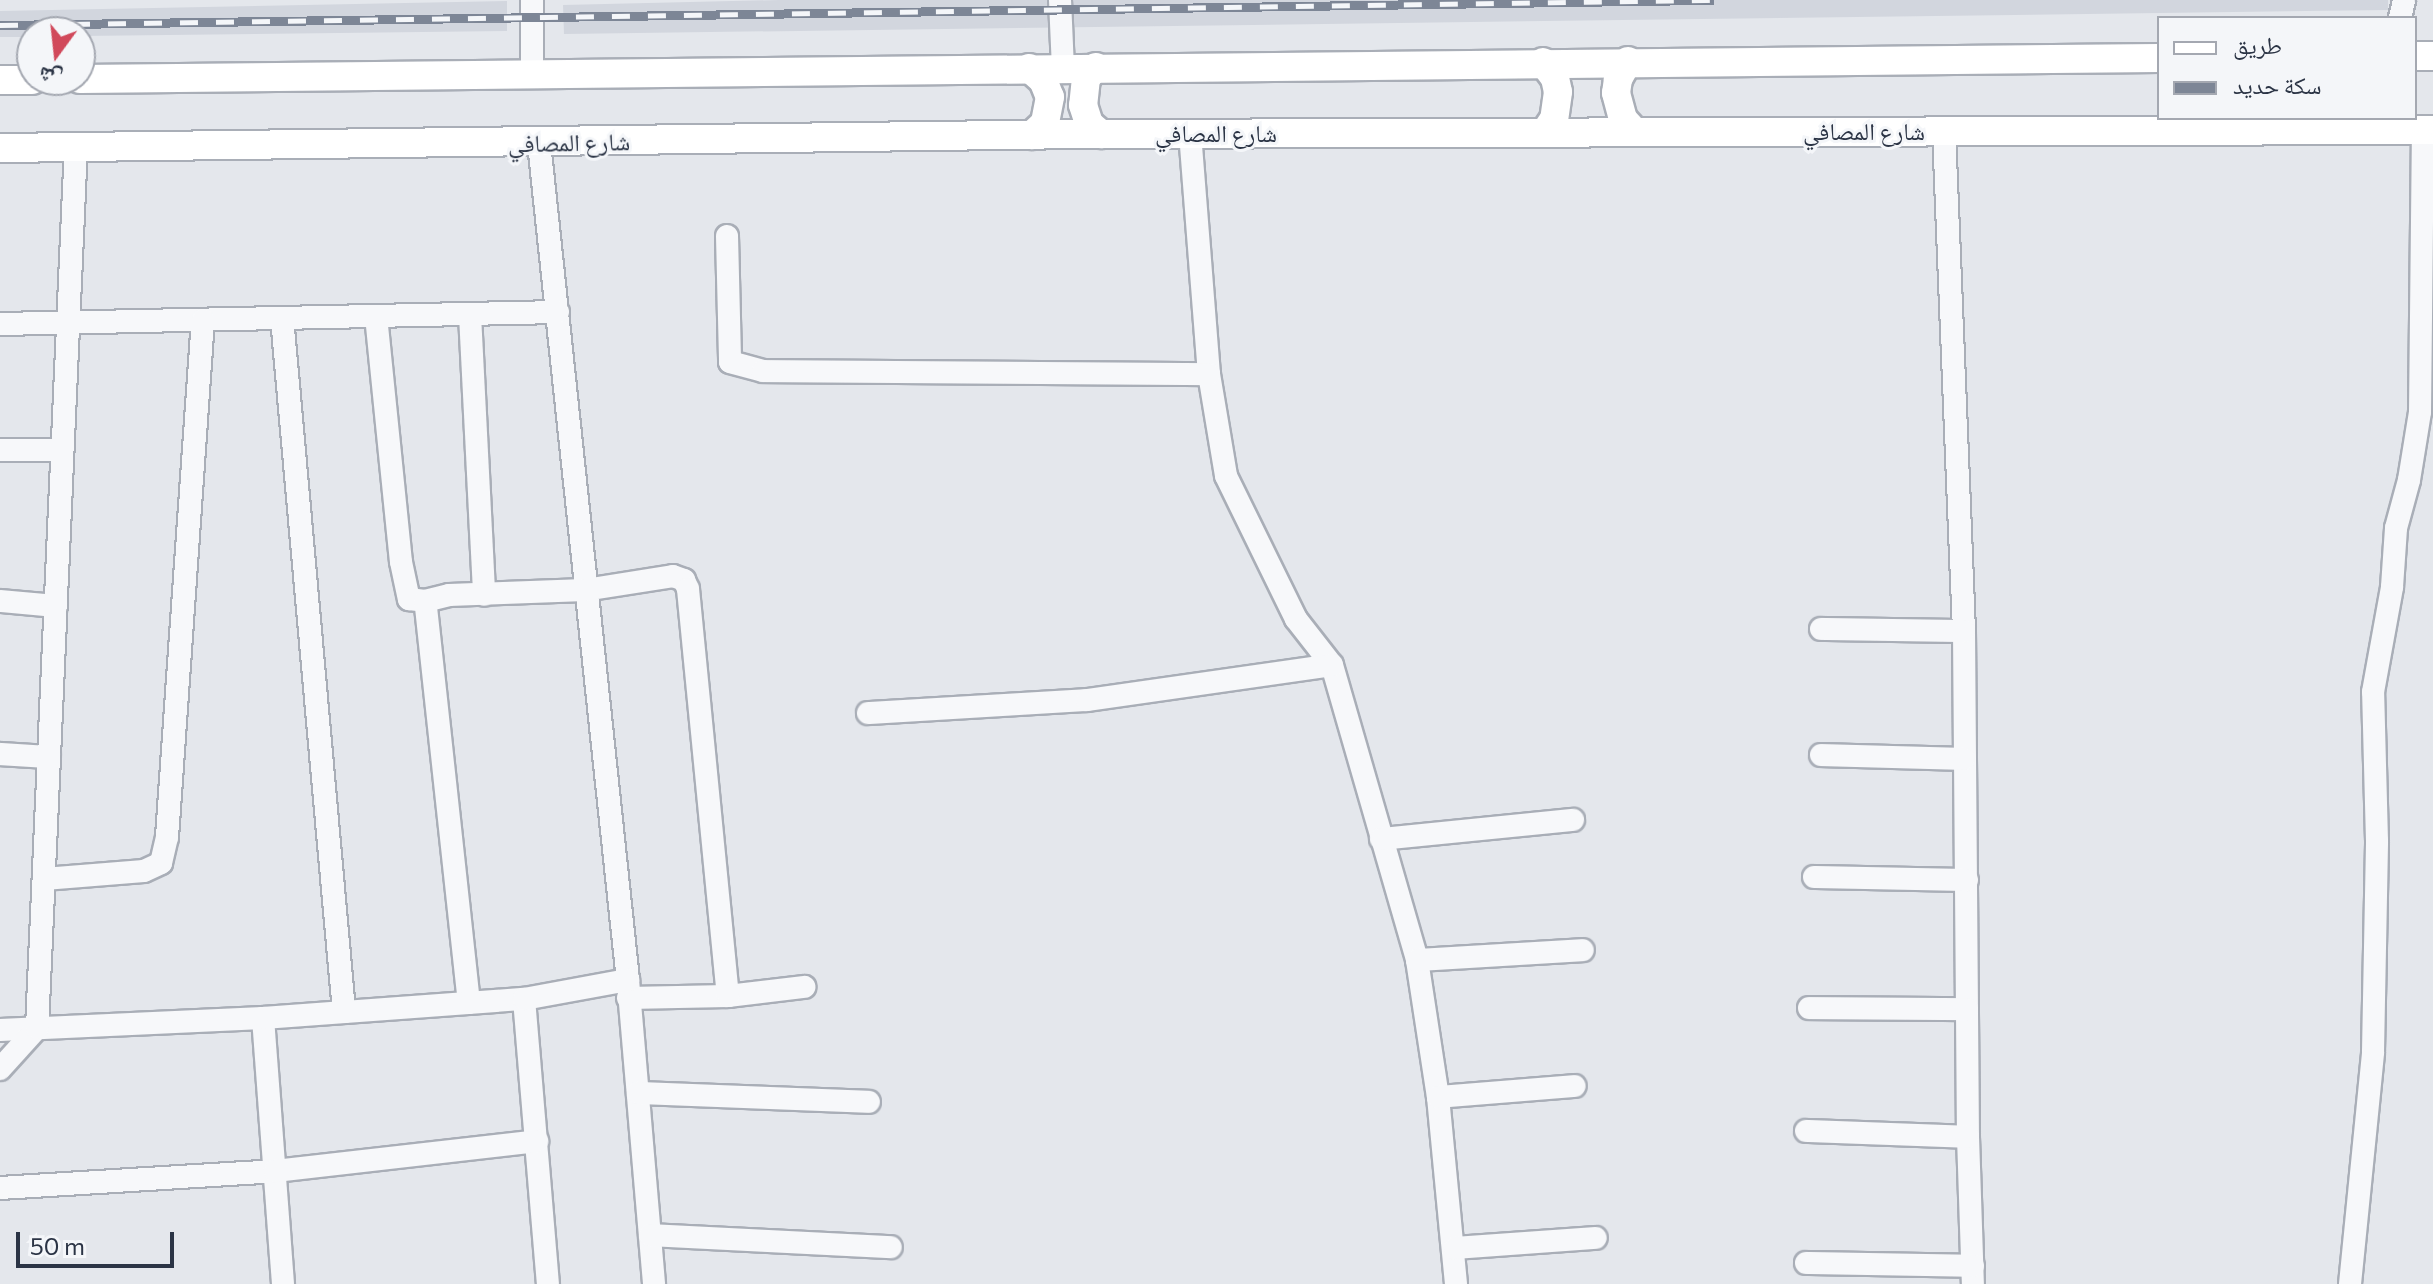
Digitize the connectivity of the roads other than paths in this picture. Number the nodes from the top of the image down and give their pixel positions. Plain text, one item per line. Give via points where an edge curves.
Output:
1 (532, 0) edge
2 (1060, 0) edge
3 (2157, 58) edge
4 (1628, 61) junction
5 (1543, 62) junction
6 (1096, 67) junction
7 (1029, 68) junction
8 (1063, 68) junction
9 (532, 76) junction
10 (96, 79) edge
11 (1633, 130) junction
12 (2428, 130) edge
13 (1546, 131) junction
14 (1944, 131) junction
15 (1190, 133) junction
16 (1101, 134) junction
17 (1032, 135) junction
18 (539, 143) junction
19 (76, 147) junction
20 (0, 148) edge
21 (727, 236) dead end
22 (558, 312) junction
23 (470, 315) junction
24 (376, 316) junction
25 (282, 318) junction
26 (203, 320) junction
27 (68, 322) junction
28 (0, 324) edge
29 (1209, 374) junction
30 (0, 450) edge
31 (62, 450) junction
32 (585, 590) junction
33 (484, 595) junction
34 (0, 601) edge
35 (425, 601) junction
36 (56, 606) junction
37 (1821, 629) dead end
38 (1964, 631) junction
39 (1332, 665) junction
40 (868, 713) dead end
41 (0, 754) edge
42 (1821, 755) dead end
43 (49, 757) junction
44 (1964, 759) junction
45 (1573, 820) dead end
46 (1381, 839) junction
47 (1814, 877) dead end
48 (44, 879) junction
49 (1967, 880) junction
50 (1583, 950) dead end
51 (1417, 960) junction
52 (804, 987) dead end
53 (628, 989) junction
54 (728, 996) junction
55 (524, 999) junction
56 (469, 1003) junction
57 (1809, 1008) dead end
58 (1967, 1009) junction
59 (344, 1012) junction
60 (263, 1018) junction
61 (37, 1028) junction
62 (0, 1030) edge
63 (0, 1069) edge
64 (1575, 1086) dead end
65 (638, 1093) junction
66 (1438, 1097) junction
67 (869, 1102) dead end
68 (1806, 1131) dead end
69 (1968, 1137) junction
70 (537, 1141) junction
71 (275, 1171) junction
72 (0, 1188) edge
73 (650, 1235) junction
74 (1596, 1238) dead end
75 (891, 1247) dead end
76 (1455, 1248) junction
77 (1806, 1263) dead end
78 (1973, 1275) edge
79 (283, 1284) edge
80 (548, 1284) edge
81 (654, 1284) edge
82 (1456, 1284) edge
83 (2350, 1284) edge

1 - 9 street
2 - 8 street
3 - 4 main road
4 - 5 main road
4 - 11 main road via 1616,93 1623,119
5 - 6 main road
5 - 13 main road via 1558,92 1554,119
6 - 8 main road
6 - 16 main road via 1086,78 1083,105 1089,124
7 - 8 main road
7 - 9 main road
7 - 17 main road via 1043,80 1050,97 1045,123
9 - 10 main road
11 - 13 main road, شارع المصافي
11 - 14 main road, شارع المصافي
12 - 14 main road, شارع المصافي
12 - 83 street via 2420,412 2396,528 2392,587 2373,692 2373,1052
13 - 15 main road, شارع المصافي
14 - 38 street
15 - 16 main road, شارع المصافي
15 - 29 street
16 - 17 main road, شارع المصافي
17 - 18 main road, شارع المصافي
18 - 19 main road, شارع المصافي
18 - 22 street
19 - 20 main road, شارع المصافي
19 - 27 street
21 - 29 street via 730,362 763,371
22 - 23 street
22 - 32 street
23 - 24 street
23 - 33 street
24 - 25 street
24 - 35 street via 401,562 409,599
25 - 26 street
25 - 59 street
26 - 27 street
26 - 48 street via 161,863 144,871
27 - 28 street
27 - 31 street
29 - 39 street via 1226,476 1296,619
30 - 31 street
31 - 36 street
32 - 33 street
32 - 53 street
32 - 54 street via 673,576 684,580 688,589
33 - 35 street
34 - 36 street
35 - 56 street
36 - 43 street
37 - 38 street
38 - 44 street
39 - 40 street via 1087,700
39 - 46 street
41 - 43 street
42 - 44 street
43 - 48 street
44 - 49 street
45 - 46 street
46 - 51 street
47 - 49 street
48 - 61 street
49 - 58 street
50 - 51 street
51 - 66 street
52 - 54 street
53 - 54 street
53 - 55 street
53 - 65 street
55 - 56 street
55 - 70 street
56 - 59 street
57 - 58 street
58 - 69 street
59 - 60 street
60 - 61 street
60 - 71 street
61 - 62 street
61 - 63 street
64 - 66 street
65 - 67 street
65 - 73 street
66 - 76 street
68 - 69 street
69 - 78 street
70 - 71 street
70 - 80 street
71 - 72 street
71 - 79 street
73 - 75 street
73 - 81 street
74 - 76 street
76 - 82 street
77 - 78 street

